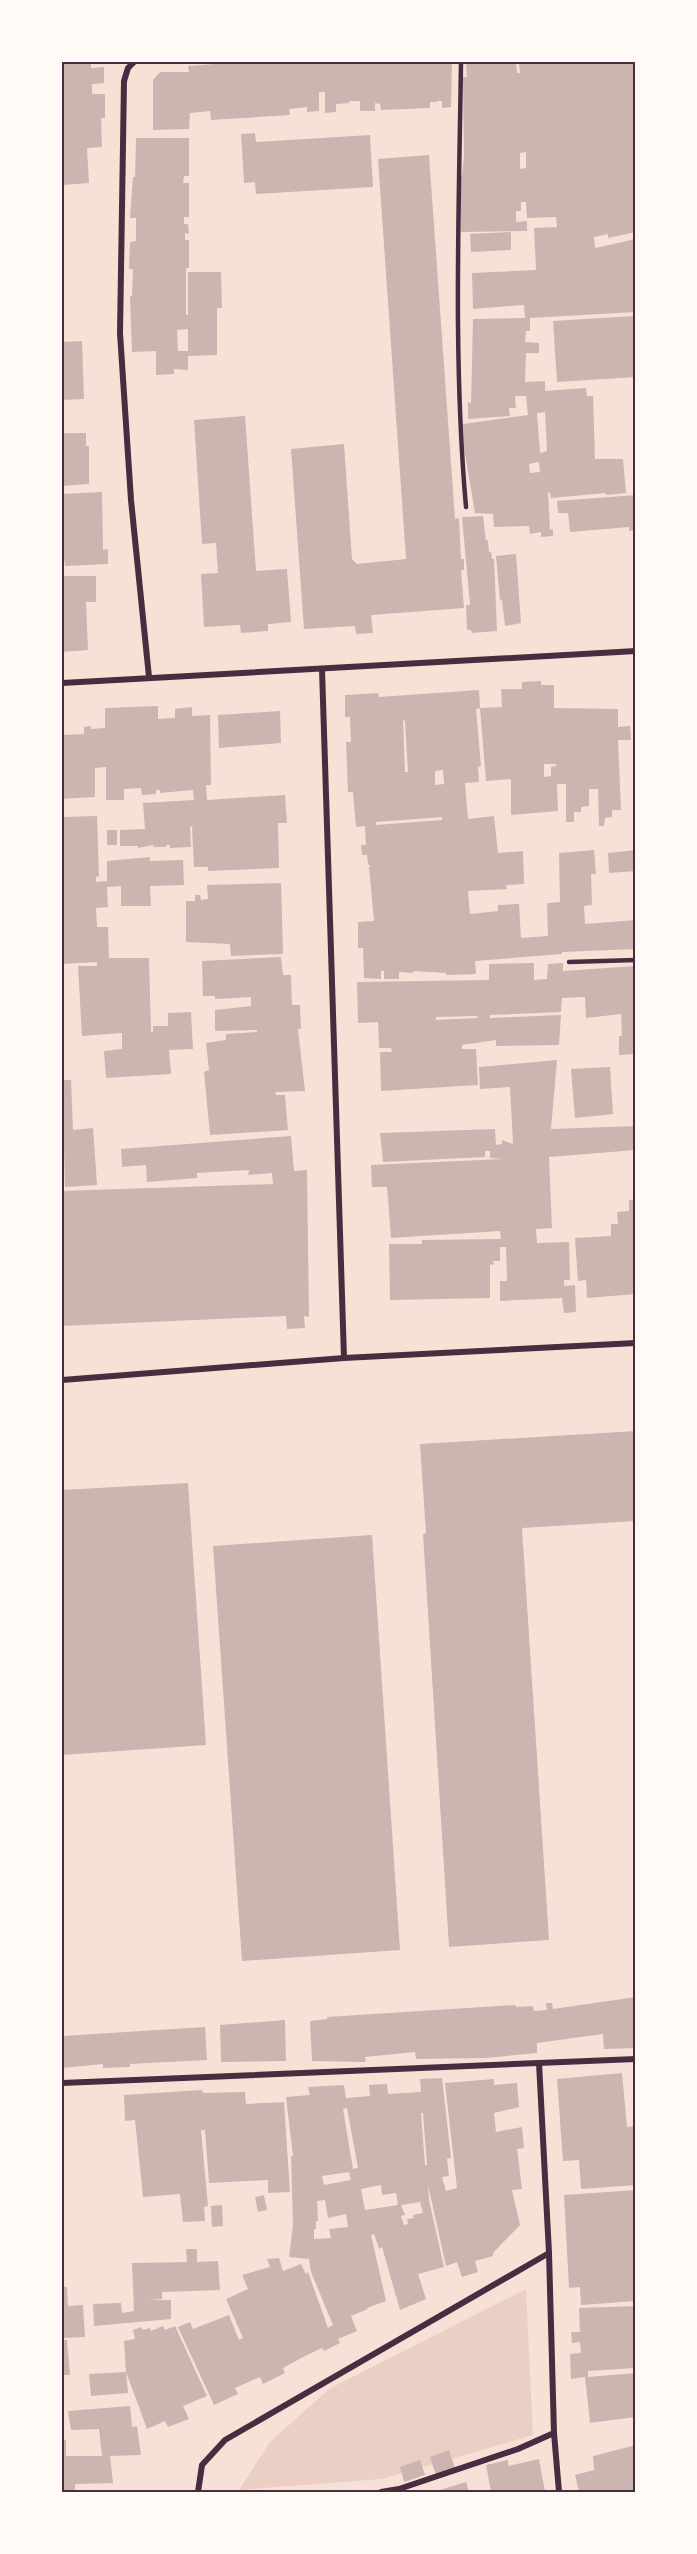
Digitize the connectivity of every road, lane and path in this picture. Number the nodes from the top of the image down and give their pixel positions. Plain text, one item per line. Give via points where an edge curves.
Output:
1 (134, 62) edge
2 (461, 62) edge
3 (466, 507) dead end
4 (636, 651) edge
5 (322, 669) junction
6 (149, 677) junction
7 (62, 683) edge
8 (636, 960) edge
9 (569, 962) dead end
10 (636, 1343) edge
11 (344, 1358) junction
12 (62, 1380) edge
13 (636, 2059) edge
14 (539, 2063) junction
15 (62, 2083) edge
16 (549, 2253) junction
17 (554, 2433) junction
18 (198, 2493) edge
19 (381, 2493) edge
20 (559, 2493) edge

1 - 6 street via 124,81 120,333 131,501
2 - 3 lane via 458,239 461,454
4 - 5 street
5 - 6 street
5 - 11 street
6 - 7 street
8 - 9 lane
10 - 11 street
11 - 12 street
13 - 14 street
14 - 15 street
14 - 16 street
16 - 17 street
16 - 18 street via 225,2440 202,2465
17 - 19 street
17 - 20 street

